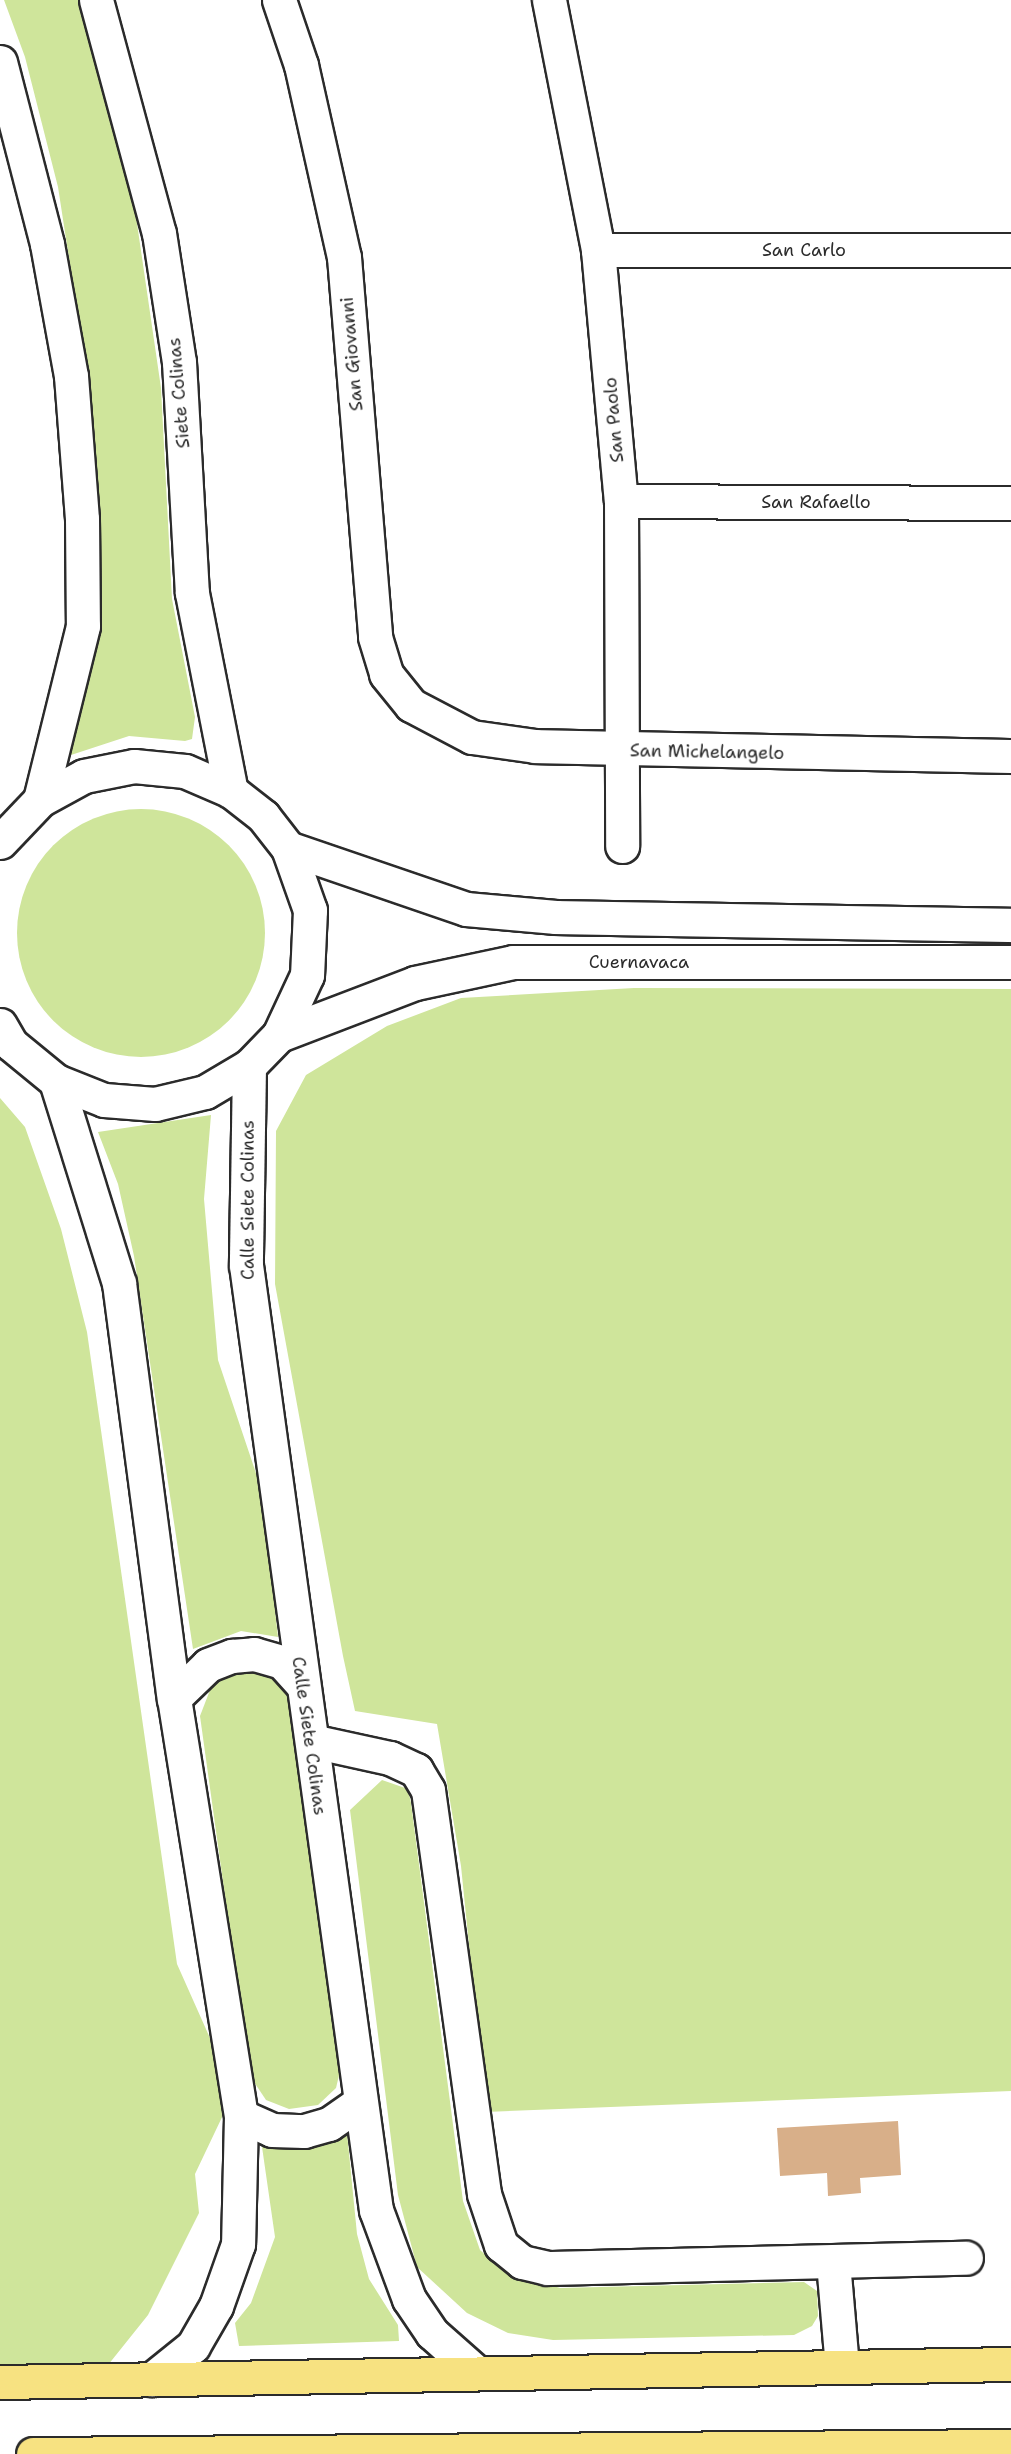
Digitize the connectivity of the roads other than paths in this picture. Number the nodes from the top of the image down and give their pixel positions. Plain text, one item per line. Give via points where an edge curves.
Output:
1 (96, 0) edge
2 (279, 0) edge
3 (549, 0) edge
4 (0, 62) edge
5 (598, 250) junction
6 (1011, 250) edge
7 (621, 501) junction
8 (1011, 503) edge
9 (411, 705) joint
10 (621, 750) junction
11 (1011, 756) edge
12 (231, 791) junction
13 (40, 800) junction
14 (0, 841) edge
15 (622, 846) dead end
16 (288, 848) junction
17 (1011, 925) edge
18 (1011, 962) edge
19 (279, 1035) junction
20 (4, 1036) edge
21 (249, 1066) junction
22 (56, 1081) junction
23 (301, 1683) junction
24 (174, 1698) junction
25 (312, 1741) junction
26 (358, 2104) junction
27 (241, 2116) junction
28 (966, 2258) dead end
29 (833, 2262) junction
30 (1011, 2364) edge
31 (842, 2366) junction
32 (476, 2372) junction
33 (152, 2379) junction
34 (0, 2382) edge
35 (1011, 2446) edge
36 (33, 2454) edge

1 - 12 street, Siete Colinas via 159,233 178,362 192,593
2 - 9 street, San Giovanni via 301,65 344,257 375,638 386,674
3 - 5 street, San Paolo
4 - 13 street via 24,143 67,354 82,519 83,626
5 - 6 street, San Carlo
5 - 7 street, San Paolo
7 - 8 street, San Rafaello
7 - 10 street, San Paolo
9 - 10 street, San Michelangelo via 472,737
10 - 11 street, San Michelangelo
10 - 15 street, San Paolo
12 - 13 street via 185,771 134,766 84,776
12 - 16 street via 263,816
13 - 14 street
16 - 17 street via 466,909 556,917
16 - 19 street via 310,921 307,975
18 - 19 street, Cuernavaca via 513,962 415,983
19 - 21 street
20 - 22 street
21 - 22 street via 205,1092 155,1104 104,1100
21 - 23 street, Calle Siete Colinas via 246,1265
22 - 24 street via 120,1283
23 - 24 street via 282,1662 254,1654 232,1656 201,1671
23 - 25 street, Calle Siete Colinas
24 - 27 street
25 - 26 street, Calle Siete Colinas
25 - 29 street via 390,1758 416,1770 428,1790 484,2194 501,2245 522,2262 547,2268
26 - 27 street via 329,2124 304,2132 272,2130
26 - 32 street, Calle Siete Colinas via 390,2259 432,2333
27 - 33 street via 238,2244 216,2306 193,2346
28 - 29 street
29 - 31 street
30 - 31 highway
31 - 32 highway
32 - 33 highway
33 - 34 highway
35 - 36 highway

